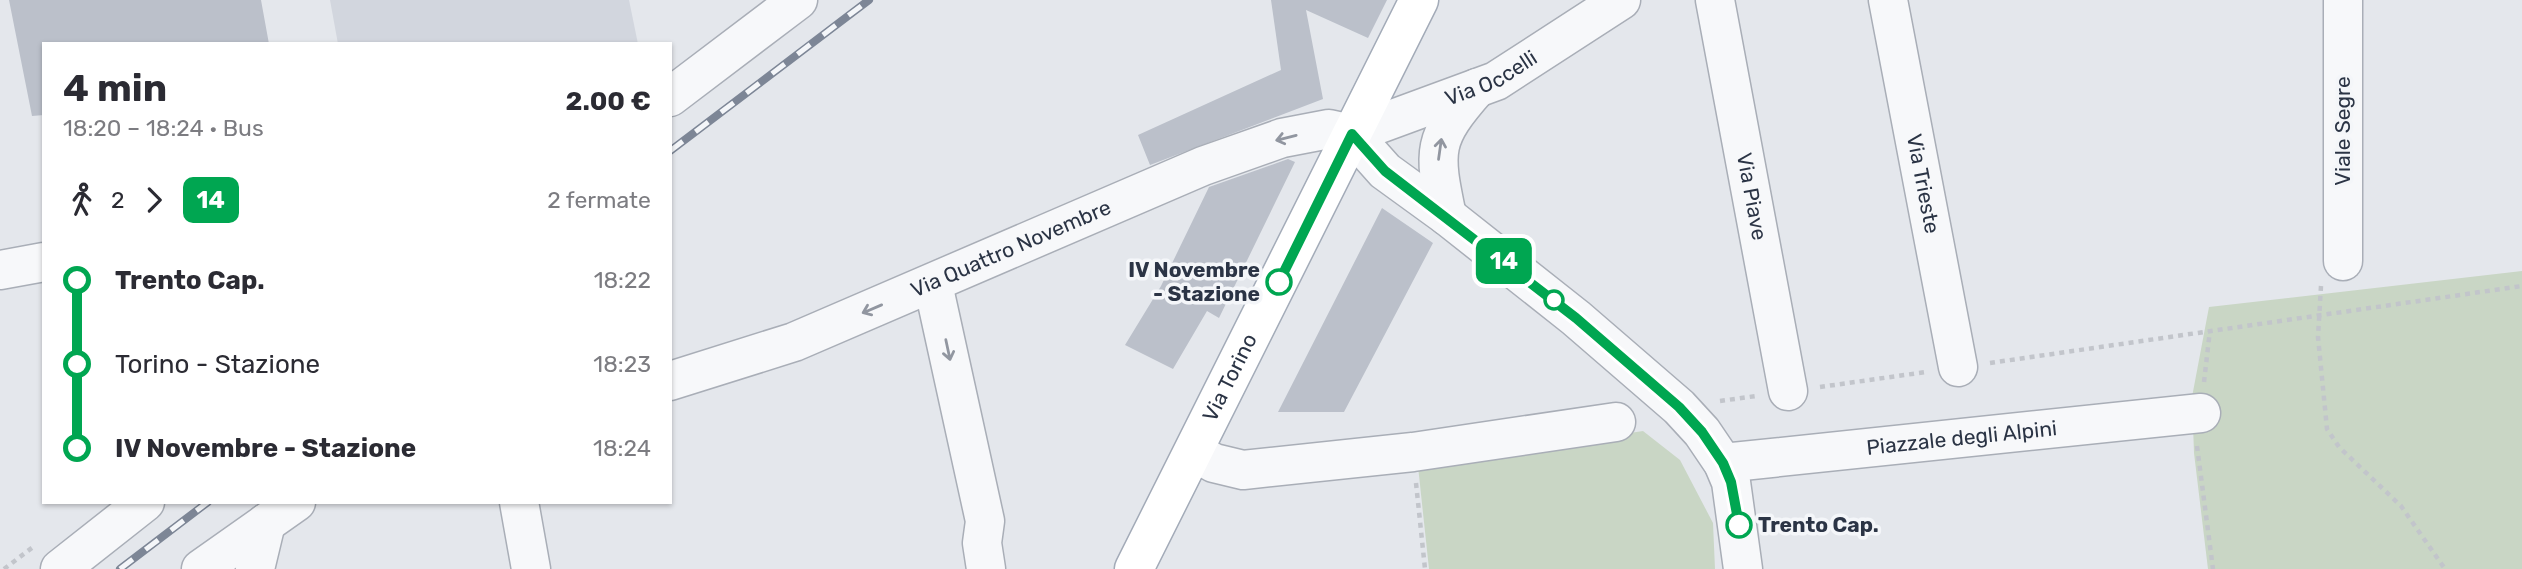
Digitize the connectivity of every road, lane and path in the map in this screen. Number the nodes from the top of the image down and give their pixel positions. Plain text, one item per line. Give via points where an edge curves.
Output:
1 (798, 0) edge
2 (1419, 0) edge
3 (1621, 0) edge
4 (1715, 0) edge
5 (1888, 0) edge
6 (2343, 0) edge
7 (1478, 88) junction
8 (672, 95) edge
9 (1352, 134) junction
10 (1447, 216) junction
11 (2343, 261) joint
12 (42, 262) edge
13 (0, 270) edge
14 (933, 284) junction
15 (2522, 286) edge
16 (2319, 314) junction
17 (1958, 367) junction
18 (672, 380) edge
19 (1788, 391) junction
20 (1679, 407) junction
21 (2201, 413) dead end
22 (1616, 422) dead end
23 (1194, 452) junction
24 (1413, 452) junction
25 (2197, 452) dead end
26 (1723, 463) junction
27 (142, 504) edge
28 (519, 504) edge
29 (281, 512) edge
30 (1159, 520) junction
31 (60, 569) edge
32 (201, 569) edge
33 (255, 569) edge
34 (531, 569) edge
35 (986, 569) edge
36 (1133, 569) edge
37 (1157, 569) edge
38 (1425, 569) edge
39 (1743, 569) edge
40 (2213, 569) edge
41 (2445, 569) edge

1 - 8 street
2 - 9 main road, Via Torino
3 - 7 street, Via Occelli
4 - 19 street, Via Piave
5 - 17 street, Via Trieste
6 - 11 street, Viale Segre
7 - 9 street, Via Occelli
10 -> 7 street via 1437,168 1442,133
9 - 10 street via 1385,171
9 -> 14 street, Via Quattro Novembre via 1329,129 1242,152
9 - 23 main road, Via Torino
10 - 20 street
11 - 16 path via 2322,282
12 - 13 street
14 -> 18 street, Via Quattro Novembre via 794,341
14 -> 35 street via 985,521
15 - 16 path
16 - 17 path
16 - 41 path via 2327,429 2339,447 2401,506
17 - 19 path
19 - 20 path
20 - 26 street
21 - 26 street, Piazzale degli Alpini
22 - 24 street
23 - 24 street via 1243,470
23 - 30 main road, Via Torino
24 - 38 path
25 - 40 path
26 - 39 street via 1736,505
27 - 31 street
28 - 34 street
29 - 32 street
29 - 33 street
30 - 36 main road, Via Torino
30 - 37 street

